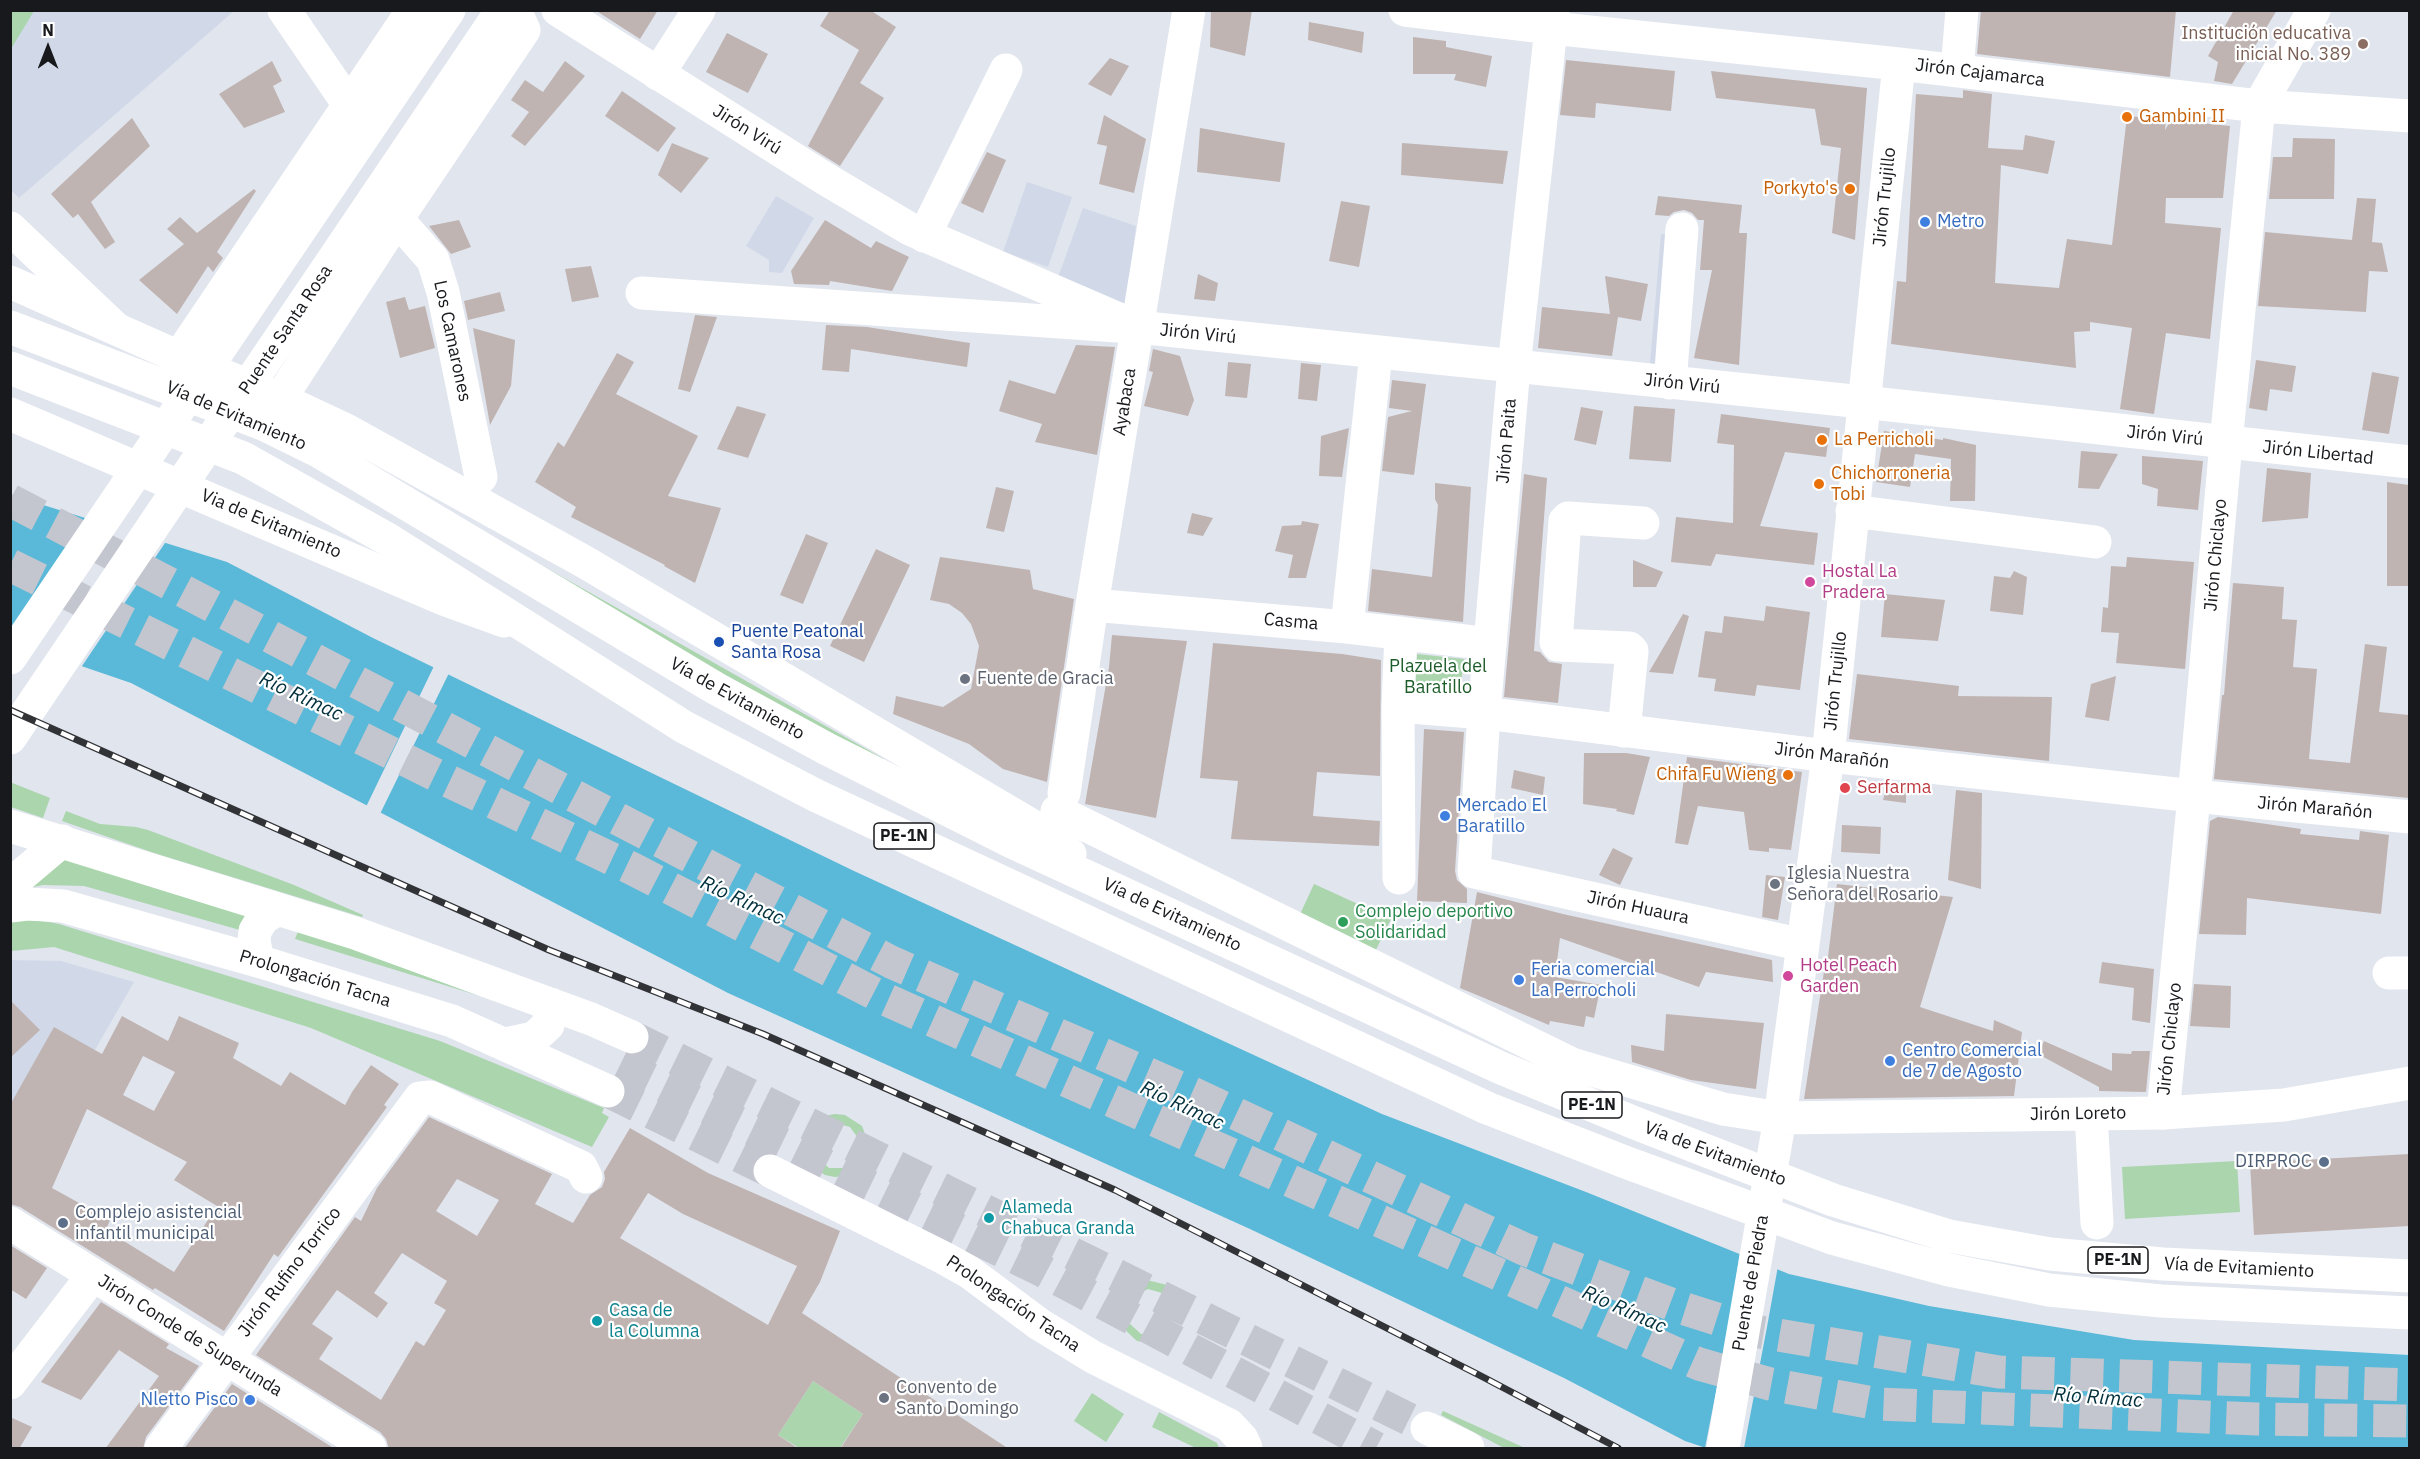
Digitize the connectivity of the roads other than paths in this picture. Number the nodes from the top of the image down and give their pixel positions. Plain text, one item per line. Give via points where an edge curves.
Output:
1 (284, 10) edge
2 (413, 10) edge
3 (449, 10) edge
4 (502, 10) edge
5 (515, 10) edge
6 (558, 10) edge
7 (699, 10) edge
8 (1190, 10) edge
9 (1405, 10) edge
10 (1962, 10) edge
11 (2314, 10) edge
12 (1552, 19) edge
13 (1899, 64) junction
14 (1006, 70) dead end
15 (1957, 70) junction
16 (658, 74) junction
17 (349, 105) junction
18 (2259, 106) junction
19 (2409, 116) edge
20 (397, 219) junction
21 (10, 228) edge
22 (1682, 229) dead end
23 (924, 236) junction
24 (10, 282) edge
25 (642, 293) dead end
26 (10, 327) edge
27 (1137, 327) junction
28 (115, 328) junction
29 (1376, 353) junction
30 (178, 357) junction
31 (1514, 367) junction
32 (10, 368) edge
33 (1670, 383) junction
34 (280, 399) junction
35 (1863, 402) junction
36 (10, 414) edge
37 (2226, 443) junction
38 (2409, 462) edge
39 (481, 477) dead end
40 (1852, 511) junction
41 (1643, 523) dead end
42 (2095, 542) dead end
43 (1092, 605) junction
44 (1347, 627) junction
45 (534, 631) junction
46 (1401, 633) junction
47 (1490, 644) junction
48 (10, 658) edge
49 (1398, 706) junction
50 (1484, 713) junction
51 (1624, 731) junction
52 (10, 738) edge
53 (1828, 756) junction
54 (2194, 796) junction
55 (1061, 802) joint
56 (2409, 817) edge
57 (10, 826) edge
58 (62, 841) junction
59 (1474, 872) joint
60 (1399, 878) dead end
61 (10, 885) edge
62 (1117, 889) junction
63 (10, 906) edge
64 (278, 909) junction
65 (1803, 945) junction
66 (258, 961) junction
67 (551, 1004) junction
68 (632, 1037) tunnel mouth
69 (506, 1044) junction
70 (2409, 1083) edge
71 (608, 1091) tunnel mouth
72 (2163, 1113) junction
73 (2091, 1114) junction
74 (1778, 1128) junction
75 (770, 1171) tunnel mouth
76 (586, 1177) dead end
77 (10, 1222) edge
78 (2097, 1223) dead end
79 (93, 1275) junction
80 (2409, 1276) edge
81 (2409, 1313) edge
82 (226, 1358) junction
83 (10, 1383) edge
84 (1426, 1428) tunnel mouth
85 (161, 1449) edge
86 (370, 1449) edge
87 (1246, 1449) edge
88 (1468, 1449) edge
89 (1723, 1449) edge

1 - 17 main road
2 - 17 main road
3 - 48 main road
4 - 52 main road, Puente Santa Rosa
5 - 20 main road via 524,30
6 - 16 main road, Jirón Virú
7 - 16 main road
8 - 27 main road, Ayabaca
9 - 12 main road, Jirón Cajamarca
10 - 15 main road
11 - 18 main road, Jirón Chiclayo
12 - 13 main road, Jirón Cajamarca
12 - 31 main road, Jirón Paita
13 - 15 main road, Jirón Cajamarca
13 - 35 main road, Jirón Trujillo
14 - 23 main road
15 - 18 main road, Jirón Cajamarca
16 - 23 main road, Jirón Virú
17 - 30 main road
18 - 19 main road, Jirón Cajamarca
18 - 37 main road, Jirón Chiclayo
20 - 34 main road
20 - 39 main road, Los Camarones via 433,260
21 - 28 main road
22 - 33 main road
23 - 27 main road, Jirón Virú
24 - 28 main road
25 - 27 main road, Jirón Virú
26 - 62 main road, Vía de Evitamiento / PE-1N via 263,424 320,452 715,688 1012,842
27 - 29 main road, Jirón Virú
27 - 43 main road, Ayabaca
28 - 30 main road
29 - 31 main road, Jirón Virú
29 - 44 main road
30 - 34 main road
31 - 33 main road, Jirón Virú
31 - 47 main road, Jirón Paita
32 - 45 main road, Vía de Evitamiento / PE-1N via 243,458 388,540
33 - 35 main road, Jirón Virú
34 - 62 main road via 346,430 583,561 1036,828
35 - 37 main road, Jirón Virú
35 - 40 main road, Jirón Trujillo
36 - 45 main road, Via de Evitamiento via 446,600
37 - 38 main road, Jirón Libertad
37 - 54 main road, Jirón Chiclayo
40 - 42 main road
40 - 53 main road, Jirón Trujillo
41 - 51 main road via 1565,520 1556,642 1632,651
43 - 44 main road, Casma
43 - 55 main road, Ayabaca
44 - 46 main road, Casma
45 - 81 main road, Vía de Evitamiento / PE-1N via 684,727 817,796 1486,1108 1821,1234 1949,1270 2049,1290 2162,1301
46 - 47 main road, Casma
46 - 49 main road
47 - 50 main road, Jirón Paita
49 - 50 main road, Jirón Marañón
49 - 60 main road
50 - 51 main road, Jirón Marañón
50 - 59 main road, Jirón Paita
51 - 53 main road, Jirón Marañón
53 - 54 main road, Jirón Marañón
53 - 65 main road, Jirón Trujillo
54 - 56 main road, Jirón Marañón
54 - 72 main road, Jirón Chiclayo
55 - 74 main road, Jirón Loreto via 1572,1064
57 - 58 main road
58 - 61 main road
58 - 64 main road
59 - 65 main road, Jirón Huaura
62 - 80 main road, Vía de Evitamiento / PE-1N via 1501,1068 1833,1200 1949,1236 2050,1254 2163,1264
63 - 66 main road, Prolongación Tacna via 63,906
64 - 66 main road via 263,918 255,931
64 - 67 main road
65 - 74 main road, Jirón Trujillo
66 - 69 main road, Prolongación Tacna via 452,1021
67 - 68 main road
67 - 69 main road via 549,1025 534,1038
69 - 71 main road, Prolongación Tacna
70 - 72 main road, Jirón Loreto via 2284,1105
72 - 73 main road, Jirón Loreto
73 - 74 main road, Jirón Loreto
73 - 78 main road
74 - 89 main road, Puente de Piedra
75 - 87 main road, Prolongación Tacna via 969,1272 1039,1324 1093,1357 1230,1425
76 - 82 main road, Jirón Rufino Torrico via 581,1167 430,1096 420,1098
77 - 79 main road, Jirón Conde de Superunda
79 - 82 main road, Jirón Conde de Superunda
79 - 83 main road
82 - 85 main road, Jirón Rufino Torrico
82 - 86 main road, Jirón Conde de Superunda
84 - 88 main road

